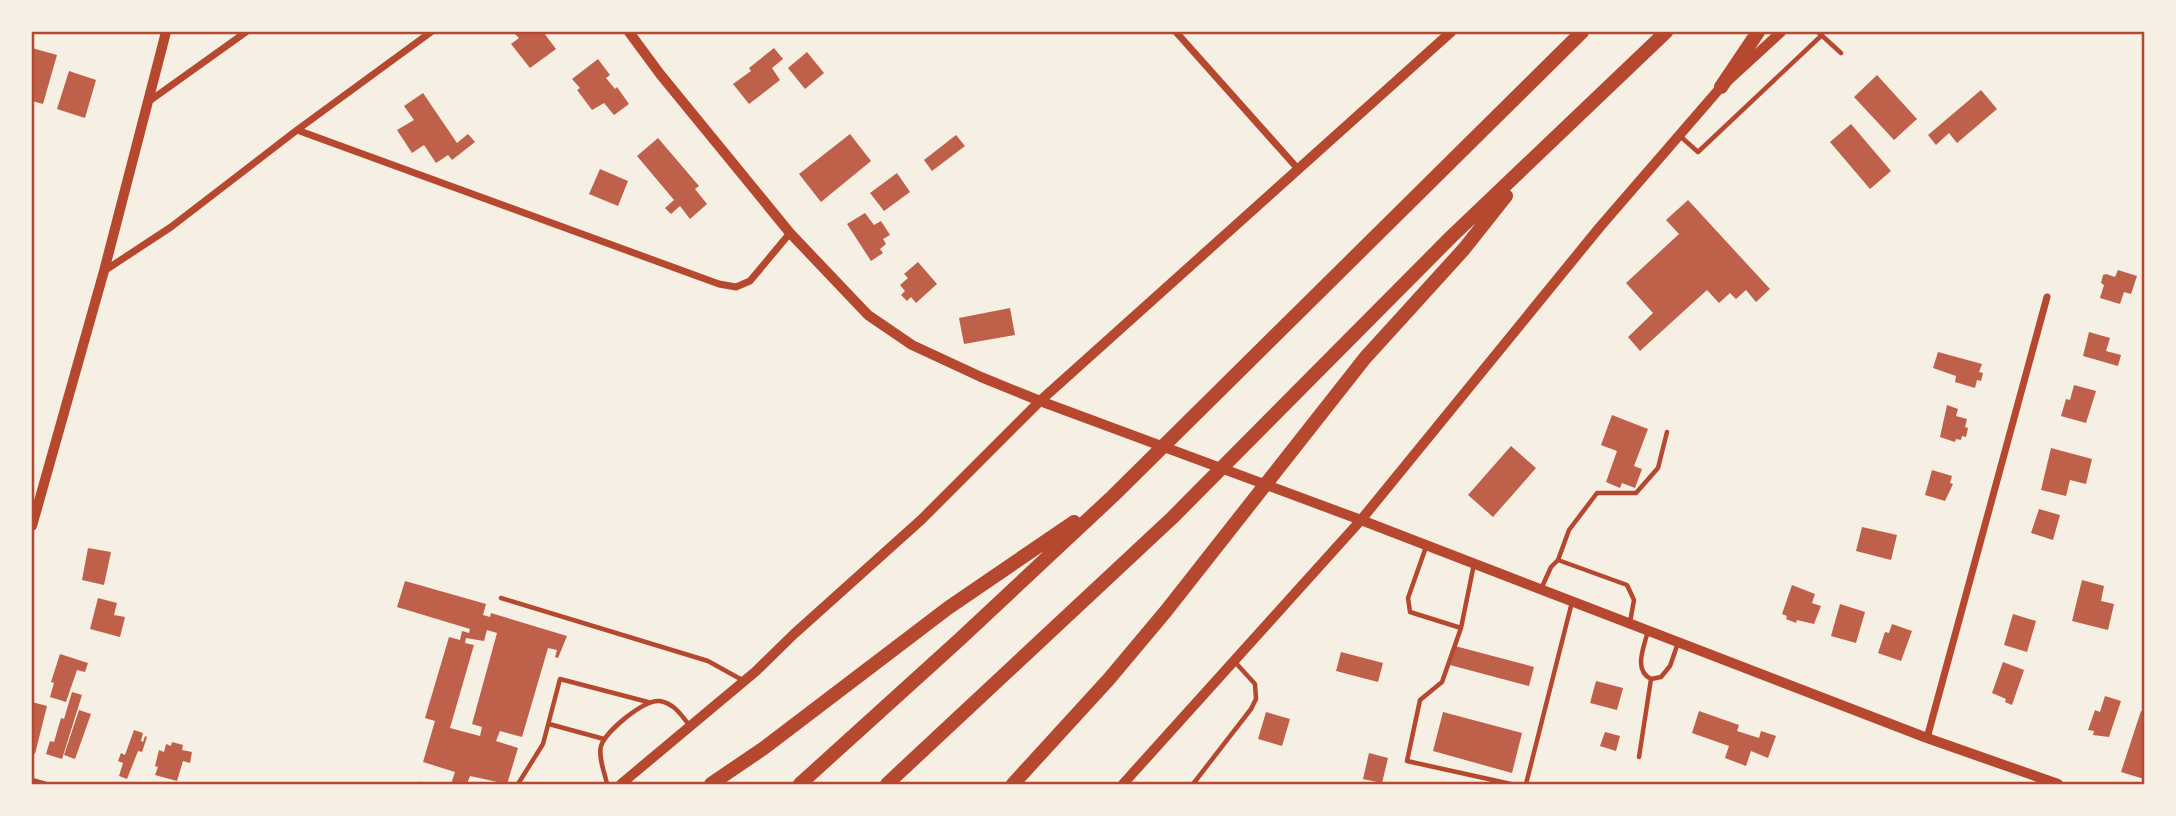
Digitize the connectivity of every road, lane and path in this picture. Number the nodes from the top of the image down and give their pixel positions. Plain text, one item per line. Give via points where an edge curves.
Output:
1 (166, 32) edge
2 (246, 32) edge
3 (431, 32) edge
4 (629, 32) edge
5 (1176, 32) edge
6 (1451, 32) edge
7 (1582, 32) edge
8 (1666, 32) edge
9 (1758, 32) edge
10 (1781, 32) edge
11 (1820, 33) edge
12 (1840, 53) dead end
13 (1721, 87) junction
14 (148, 102) junction
15 (297, 130) junction
16 (1679, 136) junction
17 (1535, 159) junction
18 (1299, 170) junction
19 (790, 233) junction
20 (104, 271) junction
21 (2047, 297) dead end
22 (1041, 401) junction
23 (1667, 432) dead end
24 (1113, 496) junction
25 (1361, 520) junction
26 (32, 526) edge
27 (1427, 545) junction
28 (1558, 560) junction
29 (1475, 563) junction
30 (1541, 589) junction
31 (501, 598) dead end
32 (1573, 601) junction
33 (1630, 623) junction
34 (1461, 628) junction
35 (1648, 630) junction
36 (1678, 642) junction
37 (1234, 661) junction
38 (1651, 679) junction
39 (745, 681) junction
40 (648, 702) junction
41 (548, 723) junction
42 (690, 727) junction
43 (1927, 737) junction
44 (604, 739) junction
45 (1639, 757) dead end
46 (32, 780) edge
47 (46, 785) edge
48 (518, 785) edge
49 (607, 785) edge
50 (621, 785) edge
51 (711, 785) edge
52 (800, 785) edge
53 (887, 785) edge
54 (1013, 785) edge
55 (1123, 785) edge
56 (1193, 785) edge
57 (1510, 785) edge
58 (1526, 785) edge
59 (2058, 785) edge

1 - 14 street
2 - 14 street
3 - 15 street
4 - 19 street
5 - 18 street
6 - 18 main road
7 - 24 highway
8 - 17 highway
9 - 13 highway
10 - 13 main road
11 - 12 lane
11 - 16 lane via 1698,152
13 - 16 main road
14 - 20 street
15 - 19 street via 719,284 736,287 750,281
15 - 20 street via 172,227
16 - 25 main road
17 - 53 highway via 1452,236 1172,518
17 - 54 highway via 1464,249 1365,358 1166,611
18 - 22 main road
19 - 22 street via 868,315 912,345
20 - 26 street
21 - 43 street
22 - 25 street
22 - 39 main road via 921,520
23 - 28 lane via 1658,468 1636,494 1597,493 1569,530
24 - 51 highway via 948,608
24 - 52 highway
25 - 27 street
25 - 37 main road
27 - 29 street
27 - 34 lane via 1408,598 1410,612
28 - 30 lane
28 - 33 lane via 1627,585 1634,600
29 - 30 street
29 - 34 lane
30 - 32 street
31 - 39 lane via 708,661
32 - 33 street
32 - 58 lane
33 - 35 street
34 - 57 lane via 1442,682 1420,700 1407,761
35 - 36 street
35 - 38 lane via 1640,666
36 - 38 lane via 1670,666 1661,677
36 - 43 street
37 - 55 main road
37 - 56 lane via 1255,684 1256,699
38 - 45 lane
39 - 42 main road
40 - 41 lane via 561,679
40 - 42 lane via 674,706
40 - 44 lane
41 - 44 lane
41 - 48 lane via 543,744
42 - 50 main road
43 - 59 street
44 - 49 lane via 600,749
46 - 47 lane

